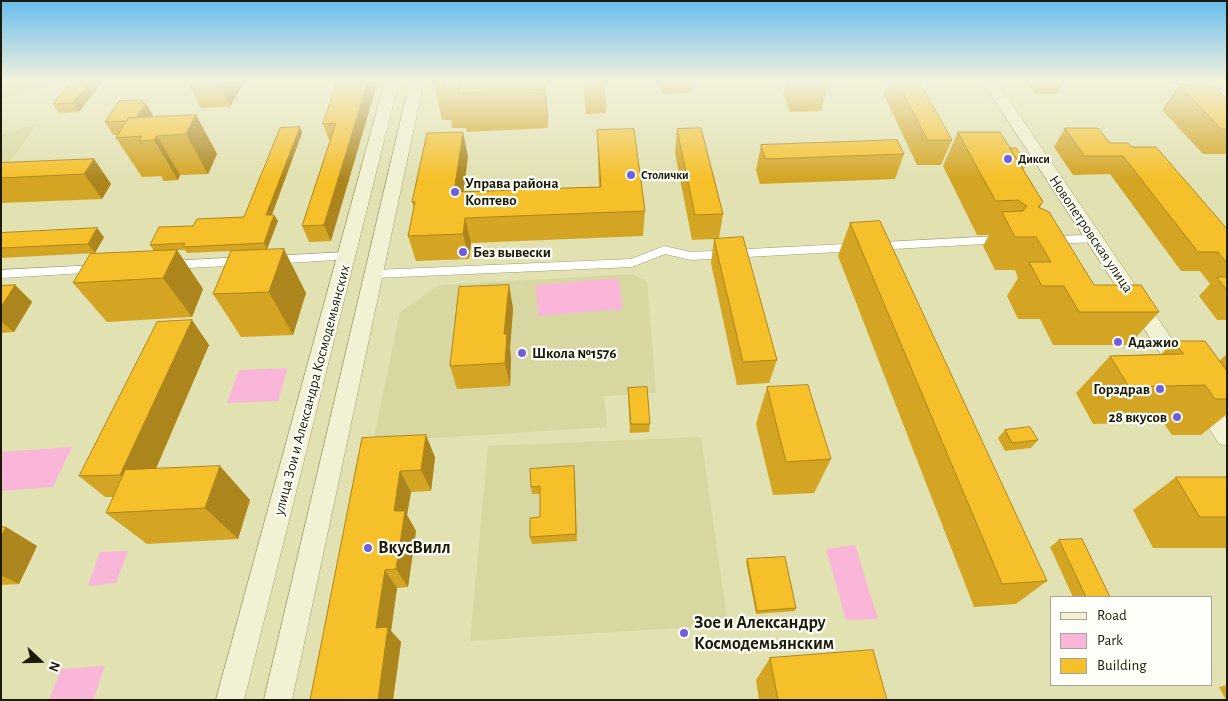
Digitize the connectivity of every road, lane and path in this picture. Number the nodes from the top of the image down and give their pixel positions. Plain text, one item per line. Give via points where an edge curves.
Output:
1 (384, 114) edge
2 (410, 114) edge
3 (1011, 114) edge
4 (1094, 239) junction
5 (999, 240) dead end
6 (1035, 240) edge
7 (348, 256) junction
8 (160, 266) edge
9 (112, 268) edge
10 (1, 274) edge
11 (375, 274) junction
12 (1227, 437) edge
13 (230, 700) edge
14 (278, 700) edge

1 - 7 main road, улица Зои и Александра Космодемьянских
2 - 11 main road, улица Зои и Александра Космодемьянских
3 - 4 main road, Новопетровская улица
4 - 6 street
4 - 12 main road, Новопетровская улица
5 - 11 street via 691,256 664,250 632,263
7 - 8 street
7 - 13 main road, улица Зои и Александра Космодемьянских
9 - 10 street
11 - 14 main road, улица Зои и Александра Космодемьянских

